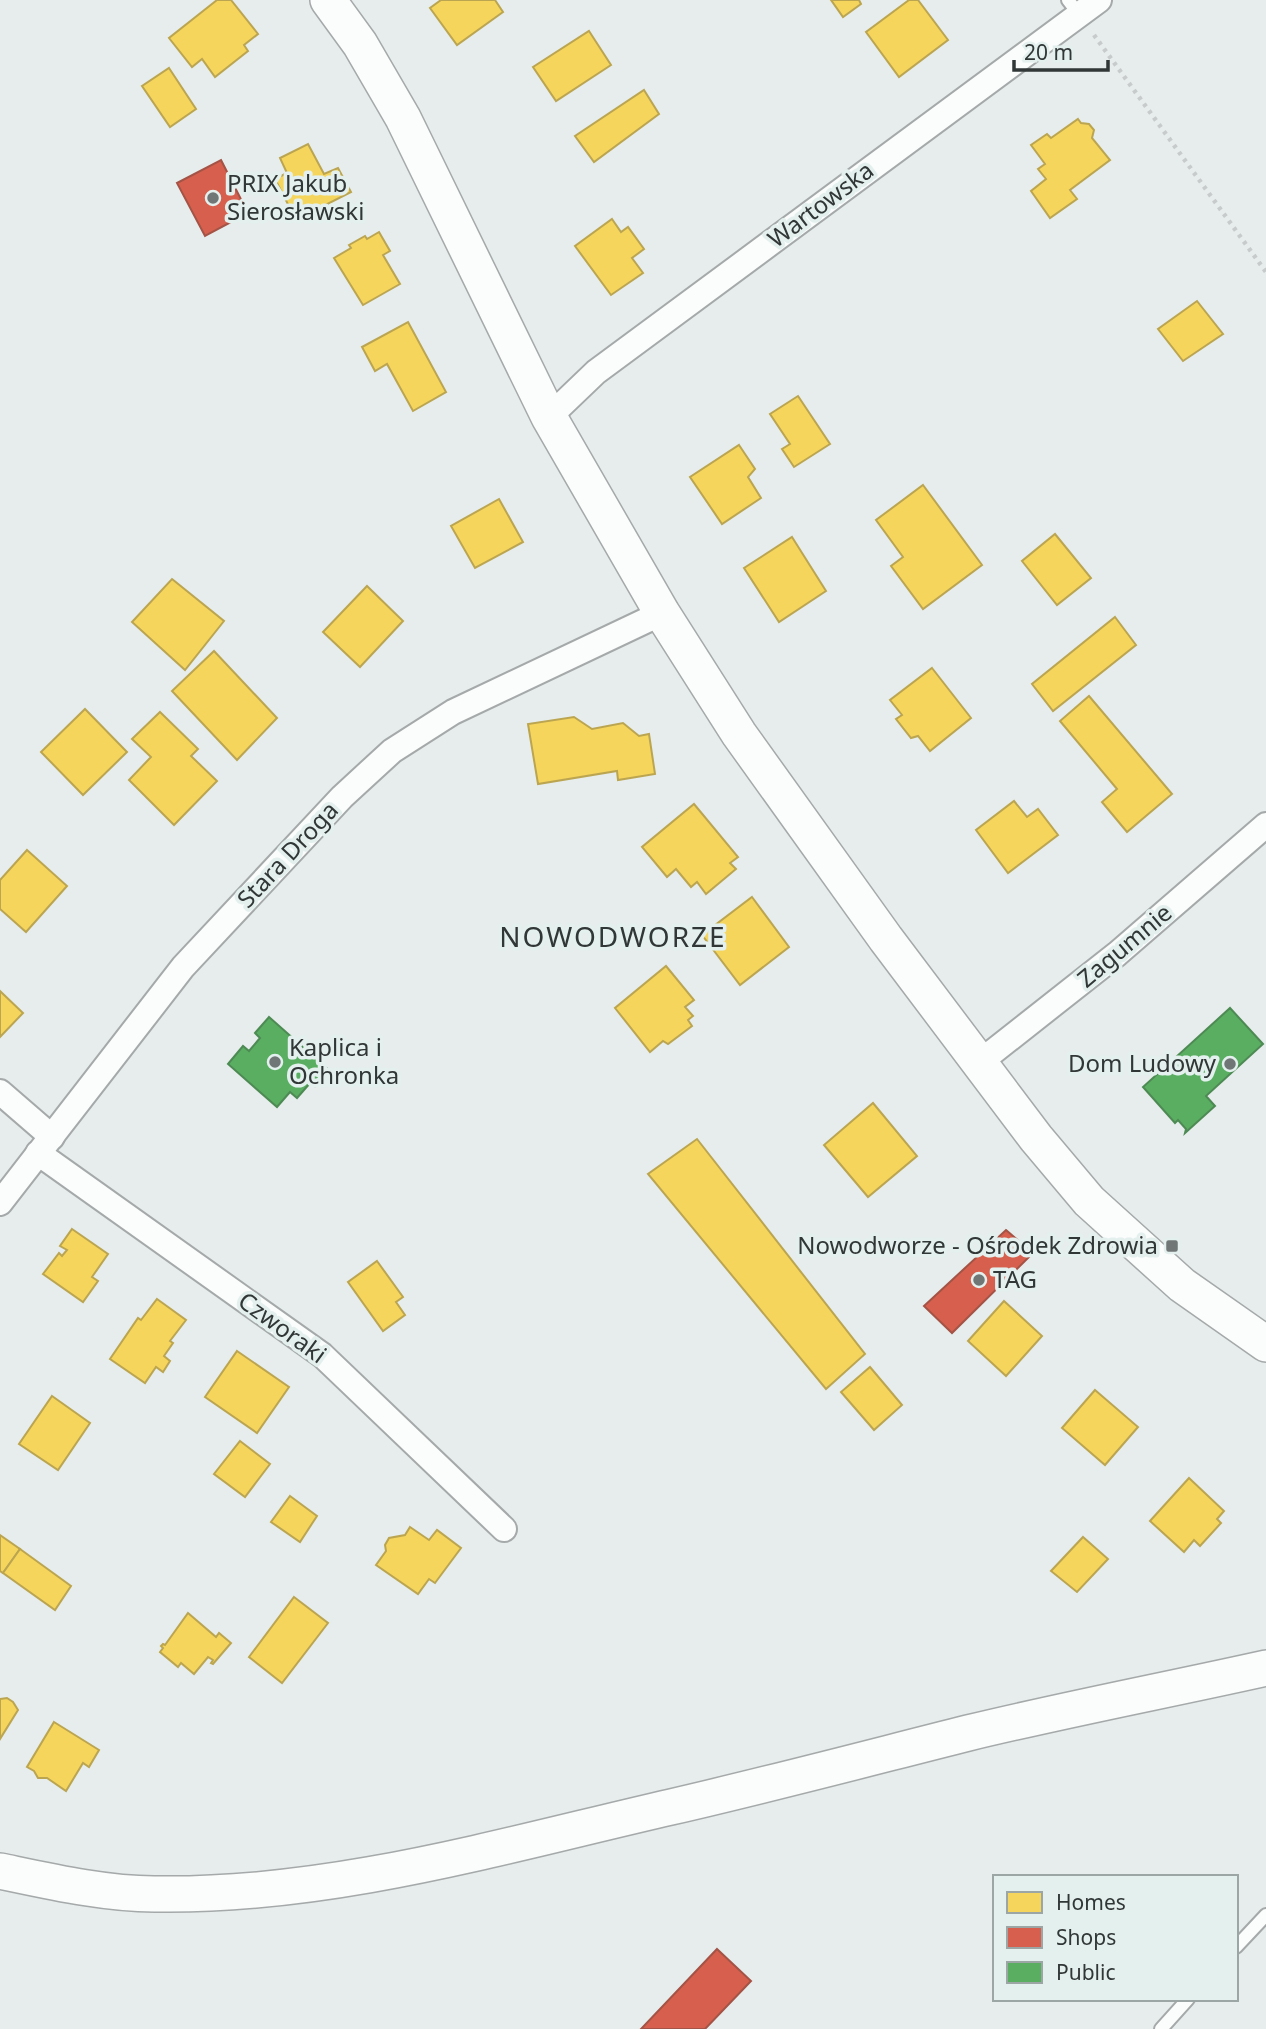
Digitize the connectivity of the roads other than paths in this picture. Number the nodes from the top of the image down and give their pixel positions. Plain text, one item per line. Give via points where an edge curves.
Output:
1 (328, 0) edge
2 (1082, 5) edge
3 (549, 417) junction
4 (662, 613) junction
5 (1266, 825) edge
6 (981, 1062) junction
7 (0, 1092) edge
8 (45, 1145) junction
9 (0, 1203) edge
10 (1266, 1344) edge
11 (504, 1529) dead end
12 (1266, 1668) edge
13 (0, 1871) edge
14 (1266, 1915) edge
15 (1238, 1945) edge
16 (1186, 2001) edge
17 (1161, 2029) edge

1 - 3 street via 403,118
2 - 3 street, Wartowska via 596,372
3 - 4 street
4 - 6 street via 739,734
4 - 8 street, Stara Droga via 453,712 392,751 342,797 183,967
5 - 6 street, Zagumnie via 1117,954
6 - 10 street via 1089,1201 1182,1285
7 - 8 street, Czworaki
8 - 9 street, Stara Droga
8 - 11 street, Czworaki via 322,1355
12 - 13 street via 970,1733 416,1866 322,1883 152,1894
14 - 15 lane
16 - 17 lane

